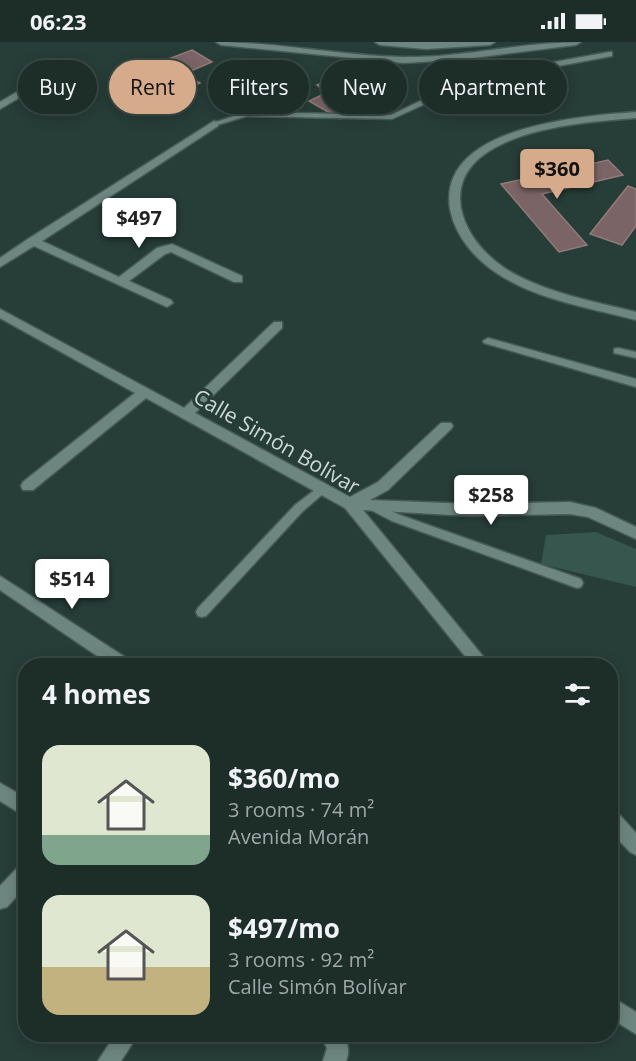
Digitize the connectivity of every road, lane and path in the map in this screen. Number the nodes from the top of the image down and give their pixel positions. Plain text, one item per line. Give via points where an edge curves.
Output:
1 (221, 42) edge
2 (380, 42) edge
3 (490, 42) edge
4 (540, 42) edge
5 (576, 42) edge
6 (563, 43) edge
7 (517, 46) edge
8 (609, 54) dead end
9 (18, 95) edge
10 (0, 106) edge
11 (636, 115) edge
12 (214, 124) joint
13 (32, 241) junction
14 (0, 263) edge
15 (238, 279) dead end
16 (120, 282) junction
17 (167, 303) dead end
18 (0, 313) edge
19 (636, 316) edge
20 (278, 325) dead end
21 (488, 341) dead end
22 (618, 351) dead end
23 (636, 355) edge
24 (636, 383) edge
25 (145, 392) junction
26 (185, 415) junction
27 (446, 426) dead end
28 (28, 486) dead end
29 (320, 490) junction
30 (350, 504) junction
31 (375, 507) junction
32 (636, 533) edge
33 (0, 582) edge
34 (577, 583) dead end
35 (202, 612) dead end
36 (113, 658) edge
37 (476, 658) edge
38 (0, 790) edge
39 (18, 803) edge
40 (618, 826) edge
41 (636, 846) edge
42 (18, 883) edge
43 (0, 900) edge
44 (618, 1012) edge
45 (636, 1024) edge
46 (123, 1042) edge
47 (108, 1061) edge

1 - 7 street via 387,59 457,57
2 - 3 street via 426,46
4 - 6 street
5 - 6 street
6 - 7 street
8 - 12 lane via 471,80 392,117 246,114
9 - 10 street
11 - 19 street via 563,123 495,143 467,165 455,188 457,218 487,261 558,295
12 - 13 street
13 - 14 street
13 - 16 street
15 - 16 street via 172,248 161,251
16 - 17 street
18 - 25 street, Calle Simón Bolívar
20 - 26 street
21 - 24 lane
22 - 23 lane
25 - 26 street, Calle Simón Bolívar
25 - 28 street
26 - 29 street, Calle Simón Bolívar
27 - 30 street via 383,486
29 - 30 street, Calle Simón Bolívar
29 - 35 lane
30 - 31 street
30 - 37 street, Calle Simón Bolívar
31 - 32 street via 570,508 591,512
31 - 34 lane
33 - 36 street
38 - 39 street
40 - 41 street
42 - 43 street
44 - 45 street
46 - 47 street

